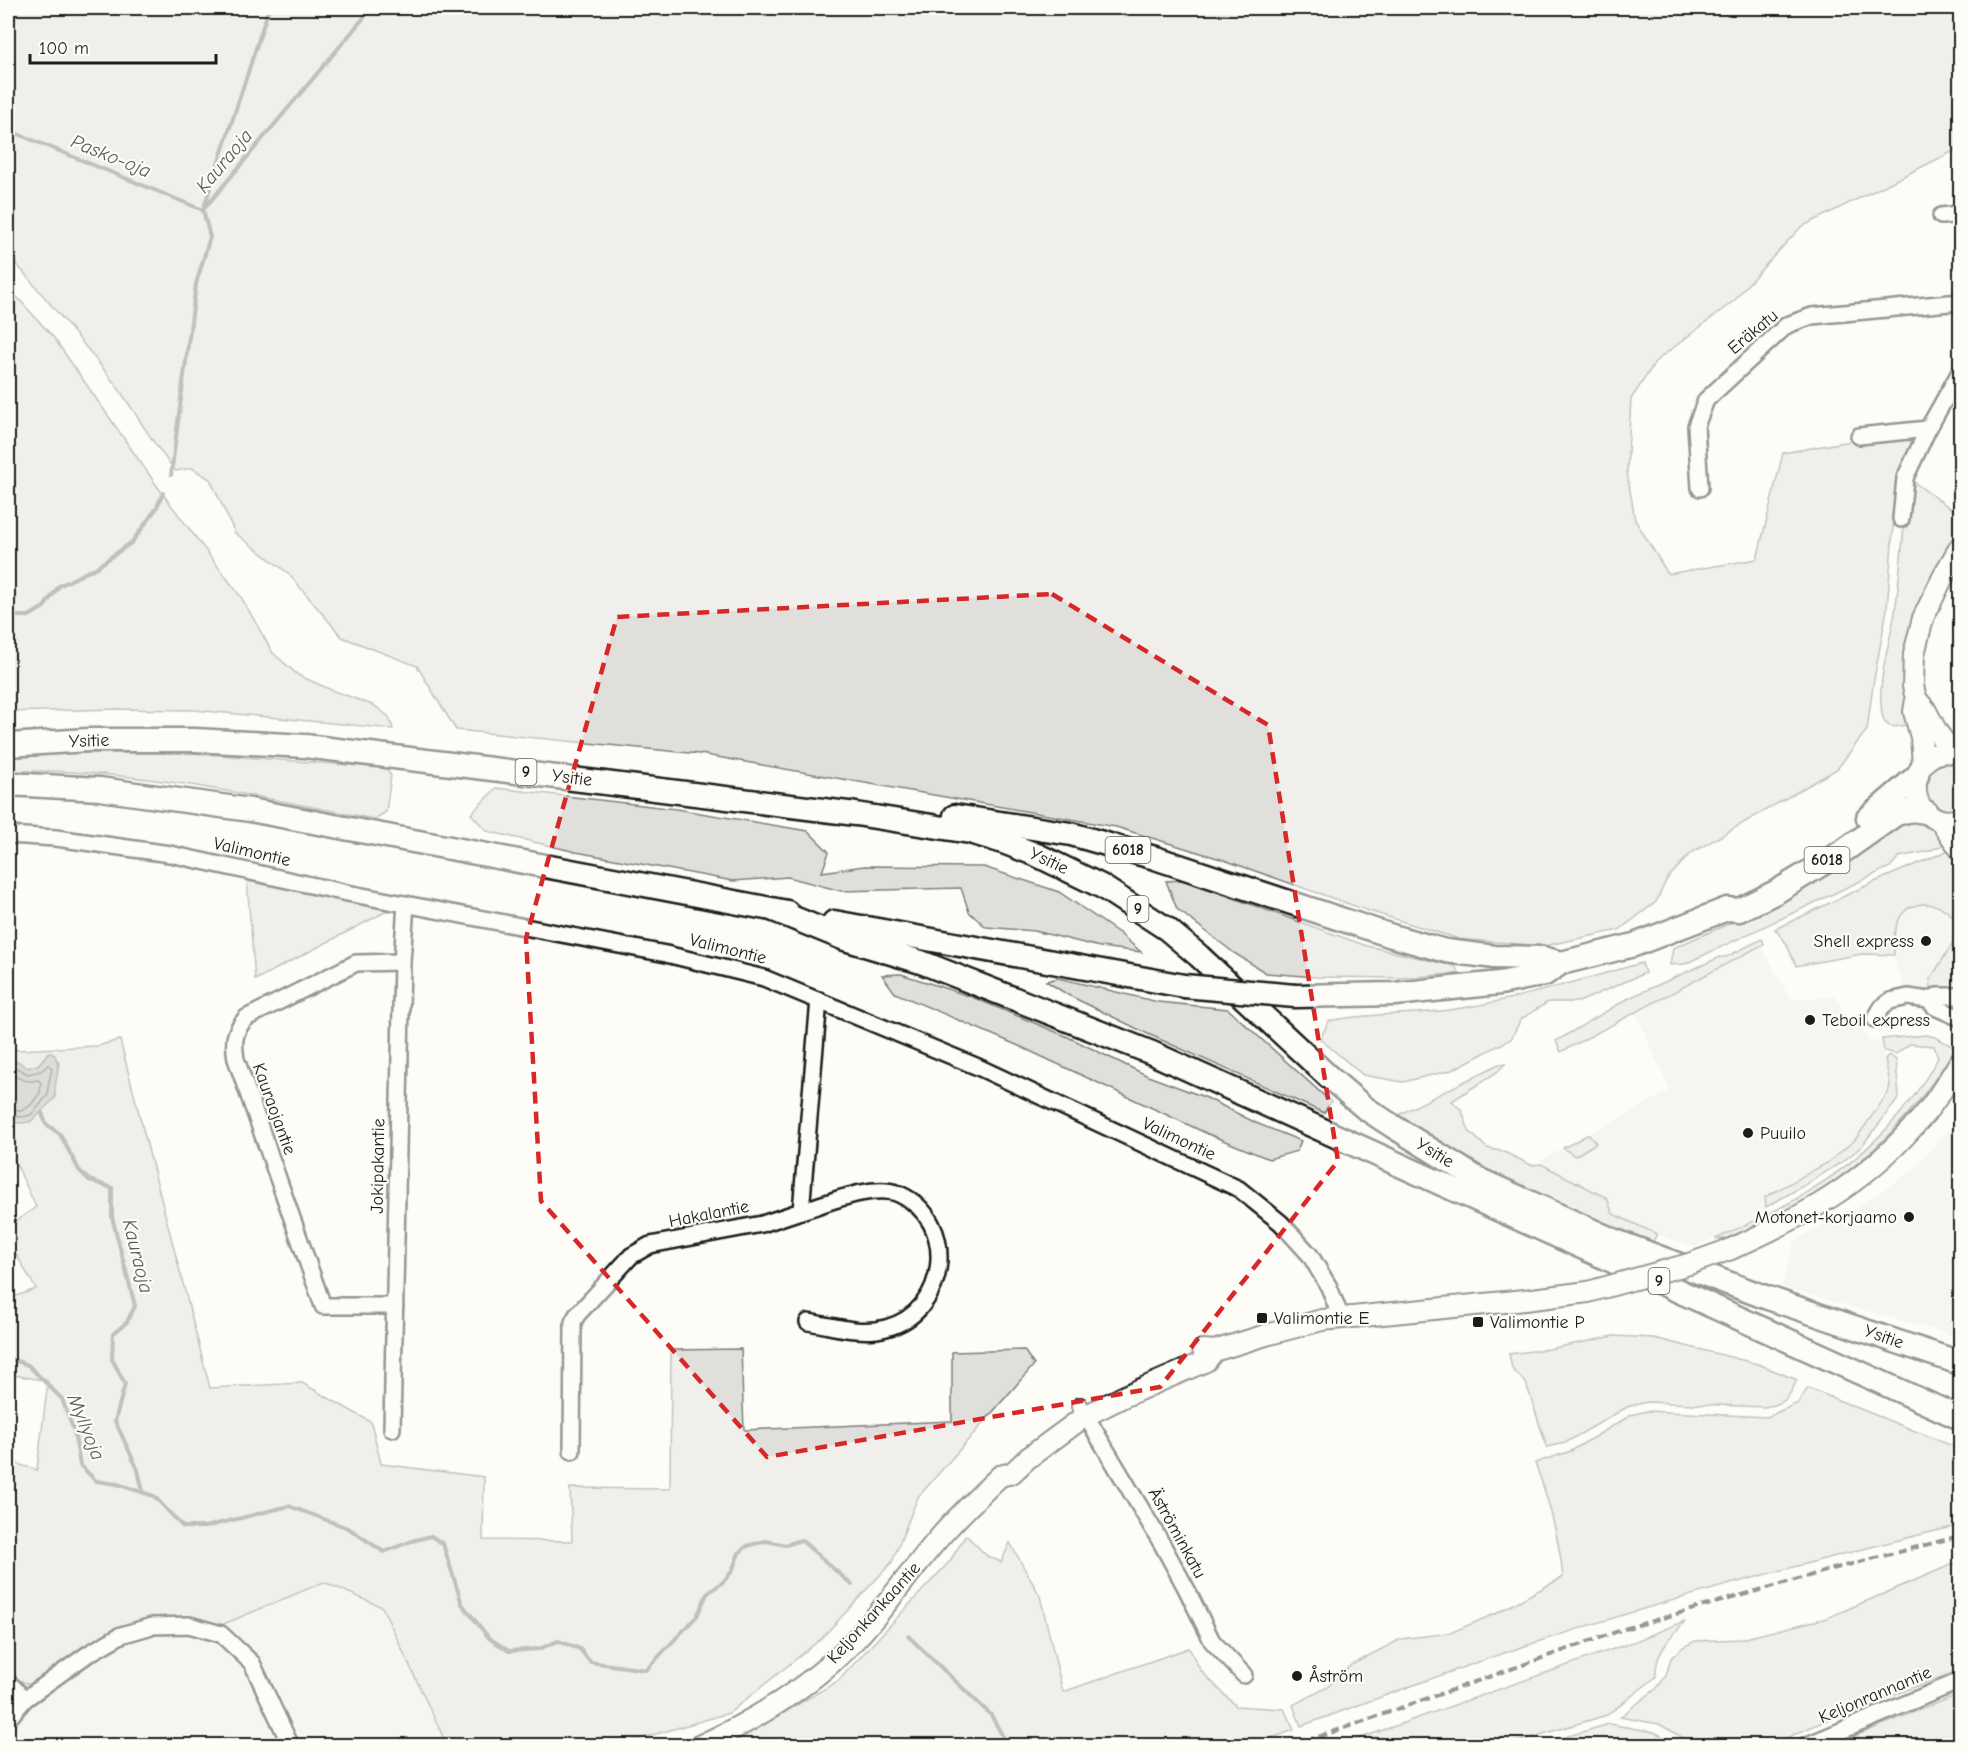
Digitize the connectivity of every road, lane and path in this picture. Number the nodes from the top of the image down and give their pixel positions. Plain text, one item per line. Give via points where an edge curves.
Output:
1 (1960, 214) edge
2 (1941, 216) dead end
3 (1960, 302) edge
4 (1960, 372) edge
5 (1928, 429) junction
6 (1859, 436) dead end
7 (1700, 488) dead end
8 (1901, 519) dead end
9 (1960, 547) edge
10 (1916, 699) junction
11 (8, 745) edge
12 (1956, 753) edge
13 (1920, 770) junction
14 (8, 784) edge
15 (856, 814) junction
16 (1932, 816) junction
17 (1960, 819) edge
18 (8, 835) edge
19 (1960, 849) edge
20 (406, 904) junction
21 (1726, 909) junction
22 (774, 910) junction
23 (402, 962) junction
24 (1561, 963) junction
25 (1960, 996) edge
26 (819, 1000) junction
27 (1928, 1000) junction
28 (1960, 1017) edge
29 (1875, 1019) dead end
30 (1960, 1054) edge
31 (1960, 1063) edge
32 (801, 1211) junction
33 (395, 1306) junction
34 (1341, 1318) junction
35 (808, 1322) dead end
36 (1960, 1363) edge
37 (1083, 1411) junction
38 (1960, 1418) edge
39 (392, 1429) dead end
40 (572, 1450) dead end
41 (1244, 1675) dead end
42 (1960, 1681) edge
43 (8, 1682) edge
44 (26, 1699) junction
45 (8, 1719) edge
46 (291, 1746) edge
47 (699, 1746) edge
48 (1805, 1746) edge

1 - 2 street
3 - 7 street, Eräkatu via 1812,316 1787,325 1706,400 1696,426
4 - 5 street
5 - 6 street
5 - 8 street via 1905,478
9 - 10 main road via 1923,618 1914,654
10 - 12 main road via 1936,732
10 - 13 main road
11 - 15 highway, Ysitie / 9 via 195,740 305,746
12 - 13 main road, 6018 via 1936,755
13 - 16 main road via 1916,795
13 - 21 highway, 6018 via 1883,806 1823,851 1734,899
14 - 22 highway, 9 via 100,789 250,810
15 - 24 highway, 6018 via 904,809 1071,834 1446,951 1544,958
15 - 36 highway, Ysitie / 9 via 970,832 1037,855 1101,886 1167,929 1365,1108 1480,1180 1613,1240
16 - 17 main road, 6018 via 1946,821
16 - 19 main road
16 - 21 highway, 6018 via 1912,810 1896,814 1776,891 1739,910
18 - 20 street, Valimontie via 139,848
20 - 23 street, Jokipakantie
20 - 26 street, Valimontie via 699,962 764,978
21 - 24 highway, 6018 via 1634,945
22 - 24 highway, 6018, bridge via 1184,986 1295,996 1395,994 1500,983 1545,974
22 - 38 highway, 9 via 846,939 921,962 1152,1053
23 - 33 street, Jokipakantie
23 - 33 street, Kauraojantie via 356,963 246,1018 236,1029 233,1044 323,1306
25 - 27 street
26 - 32 street
26 - 34 street, Valimontie via 978,1067 1239,1188 1281,1223 1310,1255
27 - 28 street
27 - 29 street via 1908,997 1890,1001
30 - 31 main road, Keljonkankaantie
31 - 34 main road, Keljonkankaantie, bridge via 1915,1125 1867,1172 1813,1210 1731,1249 1588,1292
32 - 35 street, Hakalantie via 871,1191 898,1194 921,1210 936,1234 940,1255 936,1282 914,1316 886,1328 856,1330
32 - 40 street, Hakalantie via 762,1224 650,1245 631,1256 573,1322
33 - 39 street, Jokipakantie
34 - 37 main road, Keljonkankaantie via 1179,1358
37 - 41 street, Äströminkatu via 1162,1544 1212,1641
37 - 47 main road, Keljonkankaantie via 1021,1449 1005,1464 1000,1476 939,1538 843,1653 772,1708
42 - 48 street, Keljonrannantie
43 - 44 street
44 - 45 street
44 - 46 street via 121,1635 152,1626 189,1625 221,1634 252,1663

